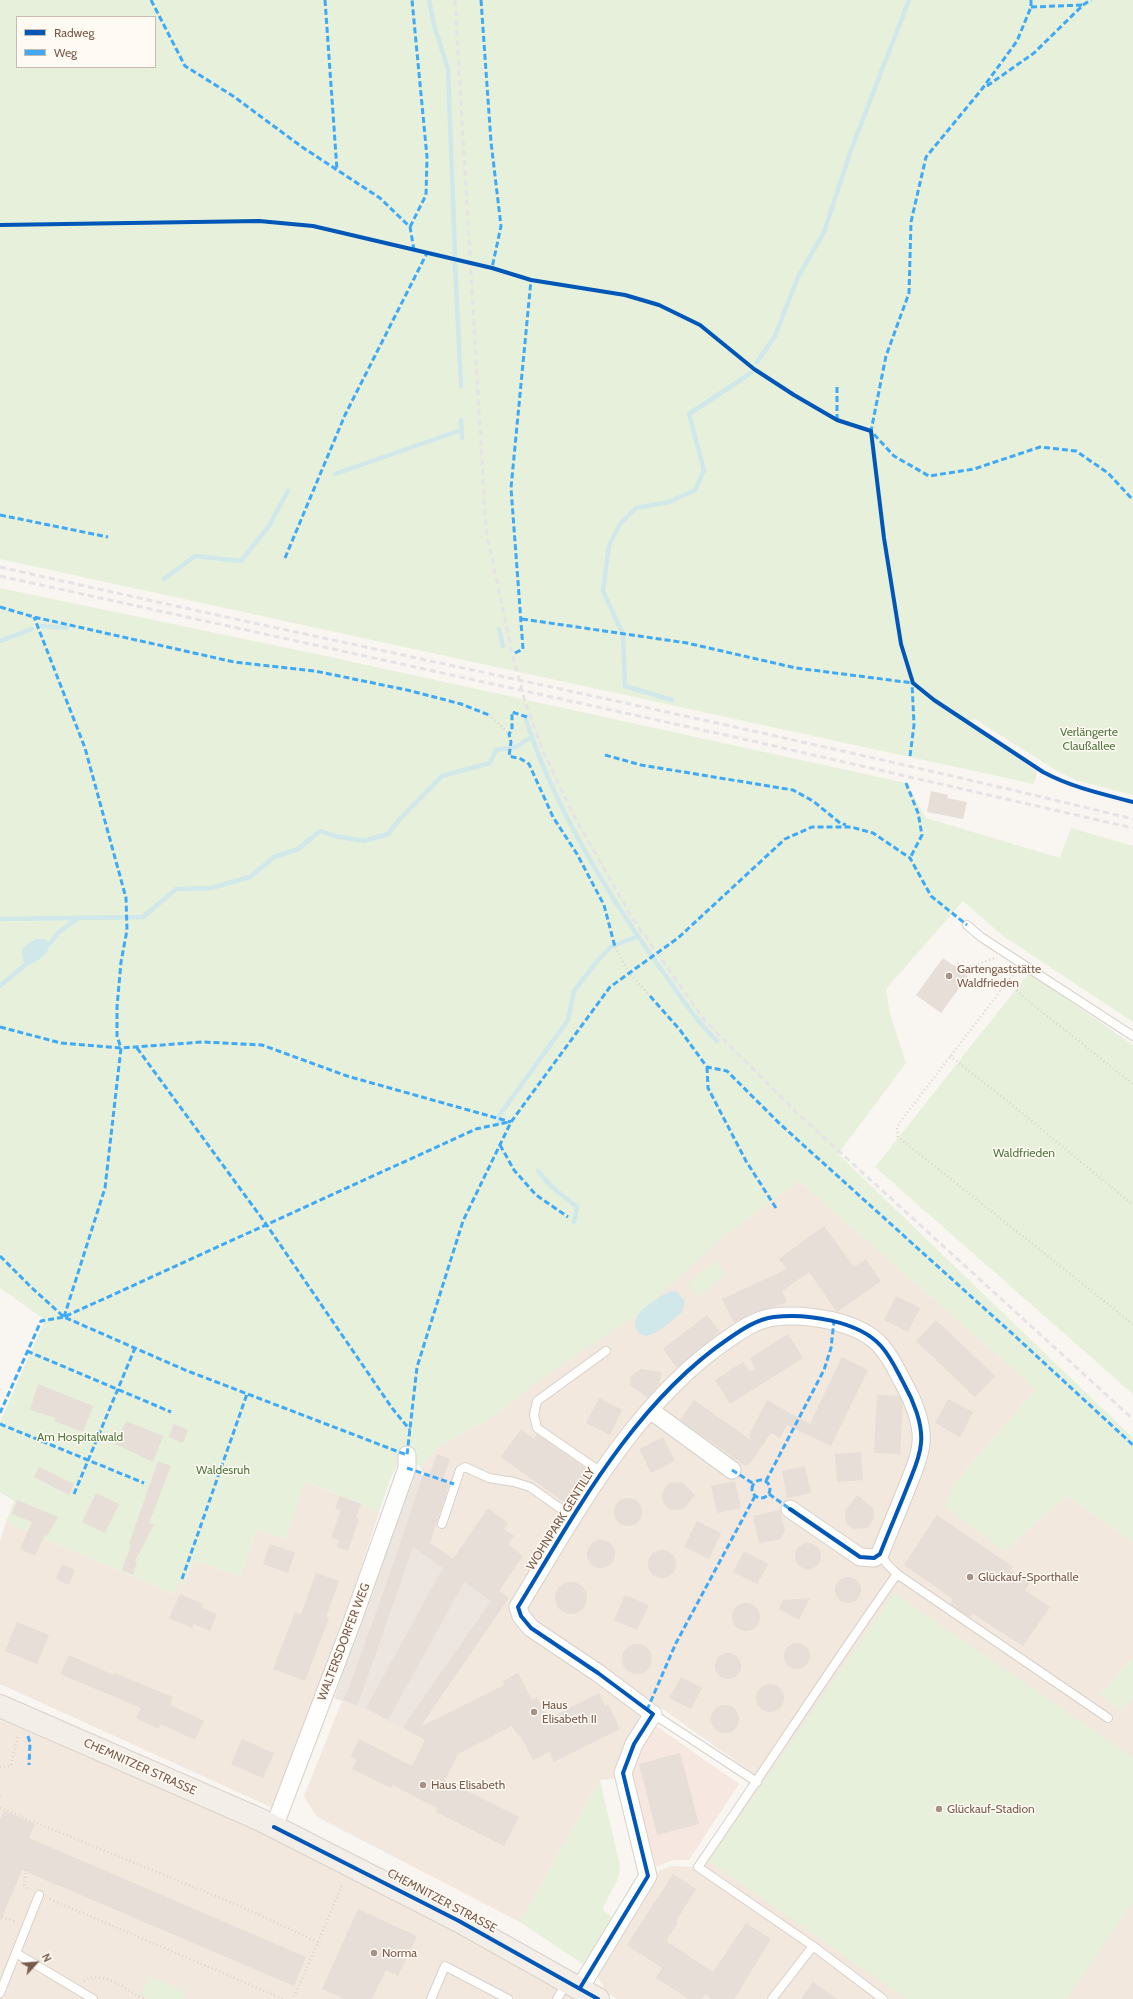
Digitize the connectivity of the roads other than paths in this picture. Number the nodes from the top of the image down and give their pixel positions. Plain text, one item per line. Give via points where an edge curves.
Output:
1 (967, 926) dead end
2 (1133, 1036) edge
3 (606, 1351) dead end
4 (650, 1410) junction
5 (407, 1455) dead end
6 (732, 1470) dead end
7 (601, 1472) junction
8 (790, 1508) dead end
9 (574, 1518) junction
10 (442, 1524) dead end
11 (880, 1554) junction
12 (897, 1574) junction
13 (0, 1706) edge
14 (653, 1714) junction
15 (1108, 1718) dead end
16 (757, 1782) junction
17 (274, 1827) junction
18 (35, 1893) road end
19 (813, 1946) junction
20 (16, 1953) junction
21 (568, 1990) edge
22 (0, 1993) edge
23 (93, 1999) edge
24 (431, 1999) edge
25 (508, 1999) edge
26 (598, 1999) edge
27 (772, 1999) edge
28 (883, 1999) edge

1 - 2 lane
3 - 7 lane via 537,1401 534,1415 537,1428
4 - 6 street
4 - 7 street, WOHNPARK GENTILLY
4 - 11 street, WOHNPARK GENTILLY via 682,1376 726,1340 748,1326 773,1317 834,1321 865,1334 880,1345 892,1360 909,1392 922,1443 917,1463
5 - 17 street, WALTERSDORFER WEG via 407,1468 372,1567
7 - 9 street, WOHNPARK GENTILLY
8 - 11 street via 860,1557 874,1558
9 - 10 lane via 530,1487 489,1478 464,1467 460,1470
9 - 14 street, WOHNPARK GENTILLY via 518,1606 521,1616 530,1628
11 - 12 lane
12 - 15 lane
12 - 16 lane via 836,1661
13 - 17 main road, CHEMNITZER STRASSE
14 - 16 lane
14 - 21 street via 634,1744 623,1773 648,1876
16 - 19 lane via 698,1867
17 - 21 main road, CHEMNITZER STRASSE via 459,1920
18 - 20 lane
19 - 27 lane
19 - 28 lane
20 - 22 lane
20 - 23 lane
21 - 26 main road, CHEMNITZER STRASSE
24 - 25 lane via 445,1966

